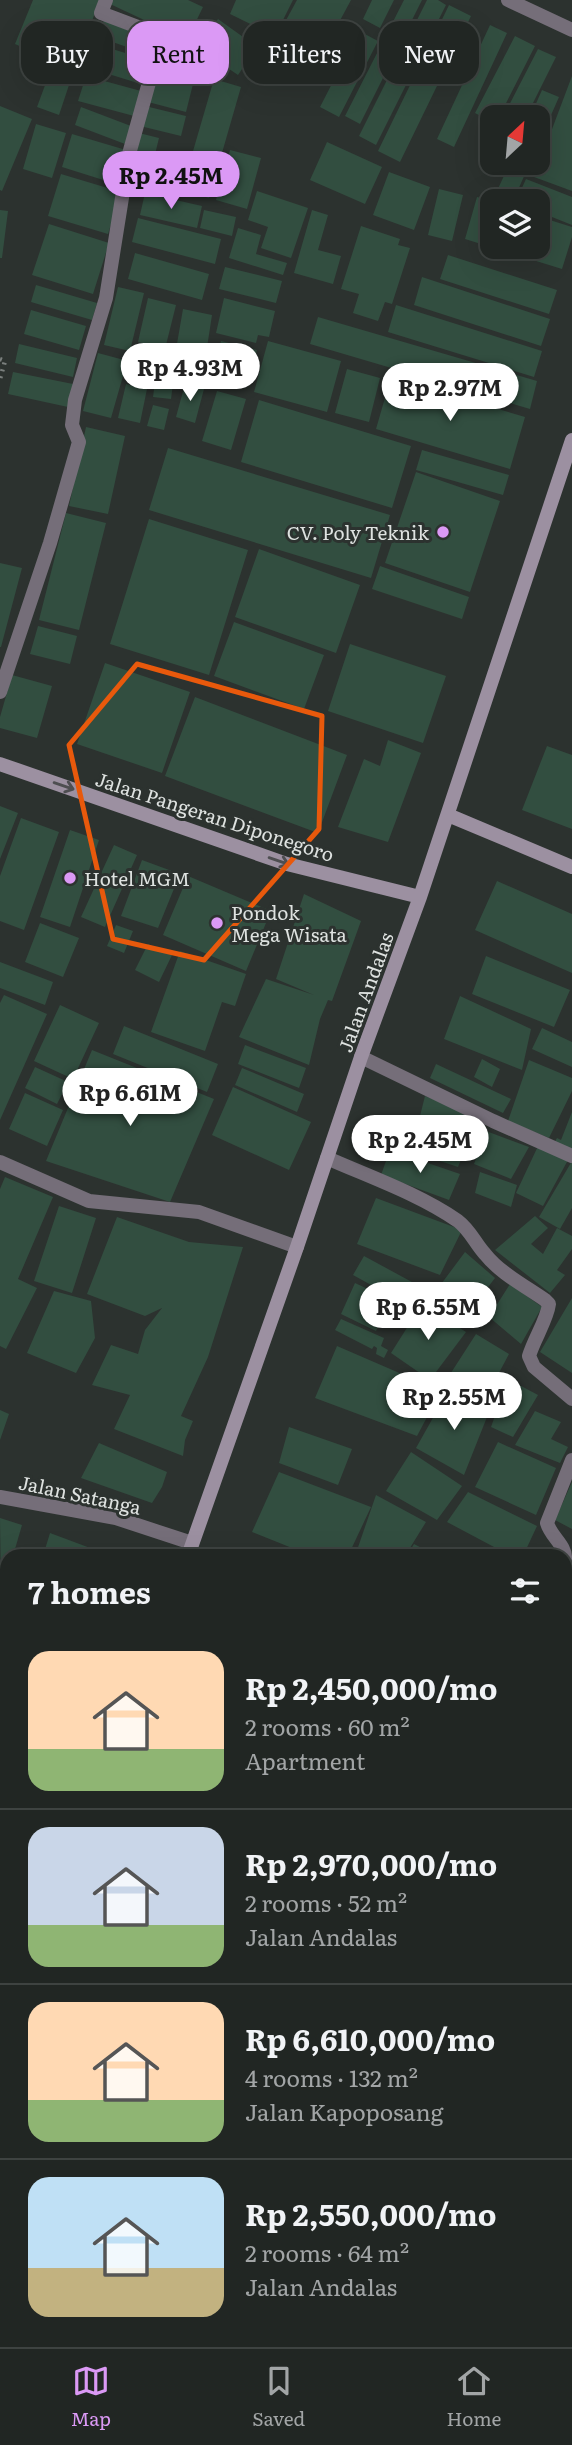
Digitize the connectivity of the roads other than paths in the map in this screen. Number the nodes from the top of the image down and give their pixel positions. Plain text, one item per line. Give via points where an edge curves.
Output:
1 (106, 0) edge
2 (508, 0) edge
3 (572, 30) edge
4 (572, 440) edge
5 (0, 692) edge
6 (0, 764) edge
7 (448, 814) junction
8 (572, 867) edge
9 (421, 897) junction
10 (361, 1057) junction
11 (572, 1156) edge
12 (327, 1158) junction
13 (0, 1162) edge
14 (297, 1247) junction
15 (572, 1399) edge
16 (572, 1460) edge
17 (0, 1497) edge
18 (190, 1549) edge
19 (564, 1549) edge

1 - 5 street via 101,13 162,36 129,153 106,298 75,400 72,425 79,442
2 - 3 street
4 - 7 main road, Jalan Andalas
6 -> 9 main road, Jalan Pangeran Diponegoro via 287,864
7 - 8 main road
7 - 9 main road, Jalan Andalas
9 - 10 main road, Jalan Andalas
10 - 11 street
10 - 12 main road, Jalan Andalas
12 - 14 main road, Jalan Andalas
12 - 15 street via 457,1221 470,1231 485,1255 545,1300 548,1314 529,1356 534,1367
13 - 14 street via 89,1201 199,1212
14 - 18 main road, Jalan Andalas
16 - 19 street via 547,1523
17 - 18 street, Jalan Satanga via 116,1518

